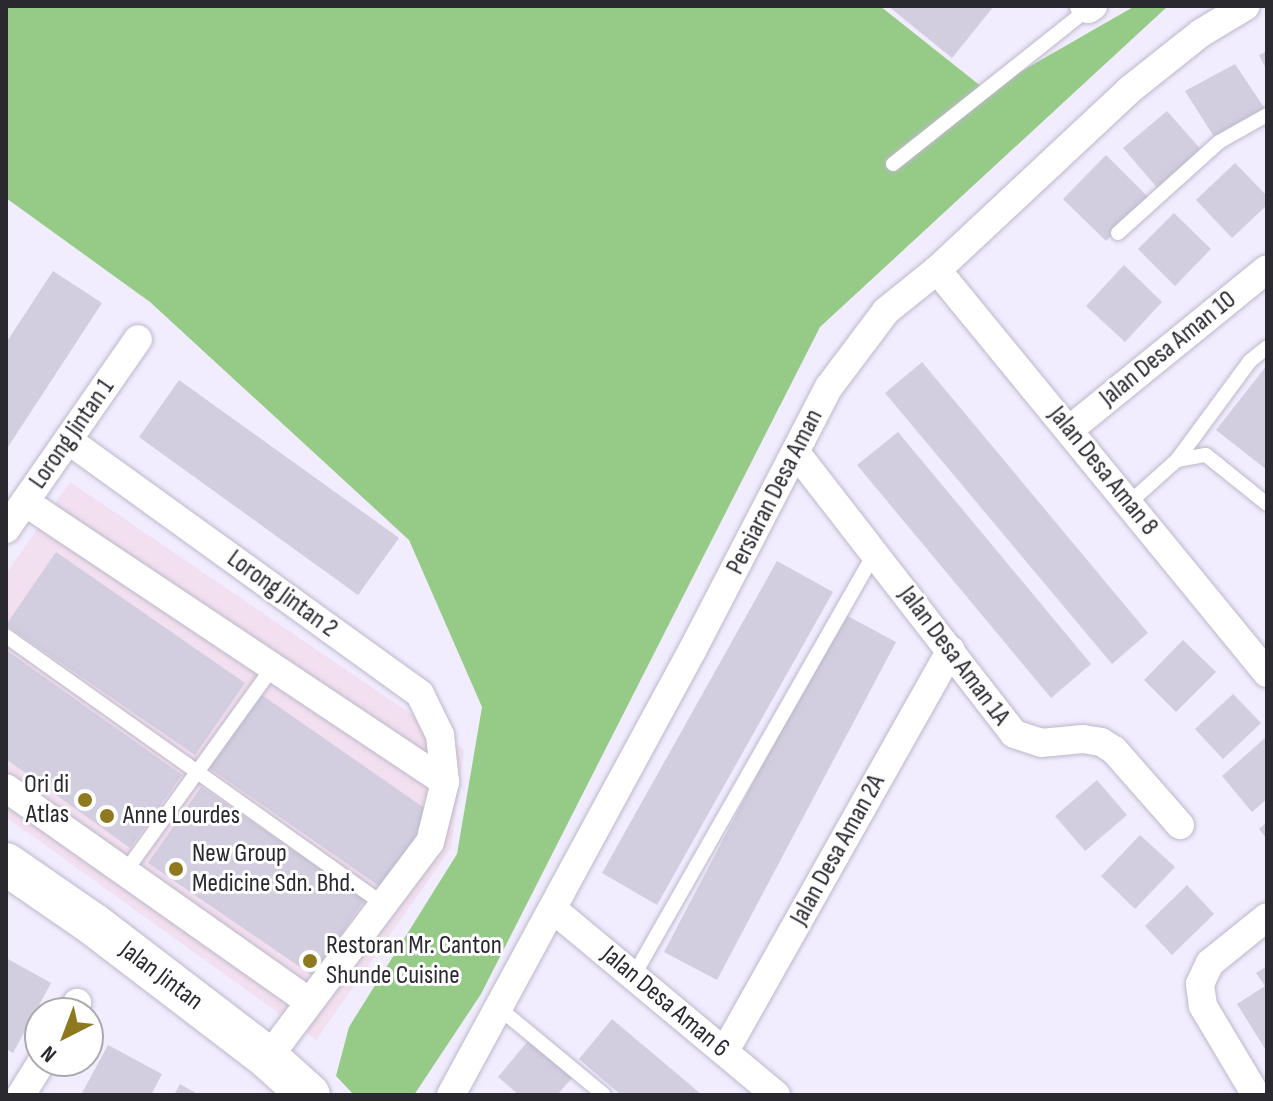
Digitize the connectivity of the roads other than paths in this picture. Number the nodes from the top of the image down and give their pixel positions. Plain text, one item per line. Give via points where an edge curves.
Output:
1 (1246, 6) edge
2 (1088, 7) edge
3 (1267, 115) edge
4 (893, 164) dead end
5 (1118, 233) dead end
6 (1267, 269) edge
7 (937, 270) junction
8 (138, 339) dead end
9 (1267, 347) edge
10 (1069, 430) junction
11 (68, 440) junction
12 (797, 454) junction
13 (1177, 460) junction
14 (25, 502) junction
15 (1129, 503) junction
16 (1267, 504) edge
17 (6, 529) edge
18 (875, 553) junction
19 (6, 636) edge
20 (951, 650) junction
21 (273, 667) junction
22 (1267, 673) edge
23 (197, 771) junction
24 (445, 782) junction
25 (6, 788) edge
26 (1180, 825) dead end
27 (6, 864) edge
28 (125, 872) junction
29 (383, 904) junction
30 (554, 910) junction
31 (1267, 917) edge
32 (634, 975) junction
33 (308, 1001) junction
34 (499, 1008) junction
35 (725, 1051) junction
36 (268, 1058) junction
37 (32, 1077) edge
38 (21, 1095) edge
39 (309, 1095) edge
40 (451, 1095) edge
41 (604, 1095) edge
42 (776, 1095) edge
43 (1256, 1095) edge

1 - 7 street, Persiaran Desa Aman via 1201,33 1128,91
2 - 4 lane
3 - 5 lane via 1219,142
6 - 10 street, Jalan Desa Aman 10
7 - 10 street, Jalan Desa Aman 8
7 - 12 street, Persiaran Desa Aman via 886,311 829,387
8 - 11 street, Lorong Jintan 1
9 - 13 lane via 1250,361
10 - 15 street, Jalan Desa Aman 8
11 - 14 street, Lorong Jintan 1
11 - 24 street, Lorong Jintan 2 via 420,694 440,735
12 - 18 street, Jalan Desa Aman 1A
12 - 30 street, Persiaran Desa Aman
13 - 15 lane
13 - 16 lane via 1206,455
14 - 17 street, Lorong Jintan 1
14 - 21 street
15 - 22 street, Jalan Desa Aman 8
18 - 20 street, Jalan Desa Aman 1A
18 - 32 lane
19 - 23 lane
20 - 26 street, Jalan Desa Aman 1A via 1014,734 1041,743 1101,742
20 - 35 street, Jalan Desa Aman 2A
21 - 23 lane
21 - 24 street
23 - 28 lane
23 - 29 lane
24 - 29 street, Lorong Jintan 2 via 430,842
25 - 28 street
27 - 36 street, Jalan Jintan
28 - 33 street
29 - 33 street, Lorong Jintan 2
30 - 32 street, Jalan Desa Aman 6
30 - 34 street, Persiaran Desa Aman
31 - 43 street via 1210,963 1200,984 1203,1006
32 - 35 street, Jalan Desa Aman 6
33 - 36 street, Lorong Jintan 2
34 - 40 street, Persiaran Desa Aman
34 - 41 lane
35 - 42 street, Jalan Desa Aman 6
36 - 39 street, Jalan Jintan
37 - 38 street

